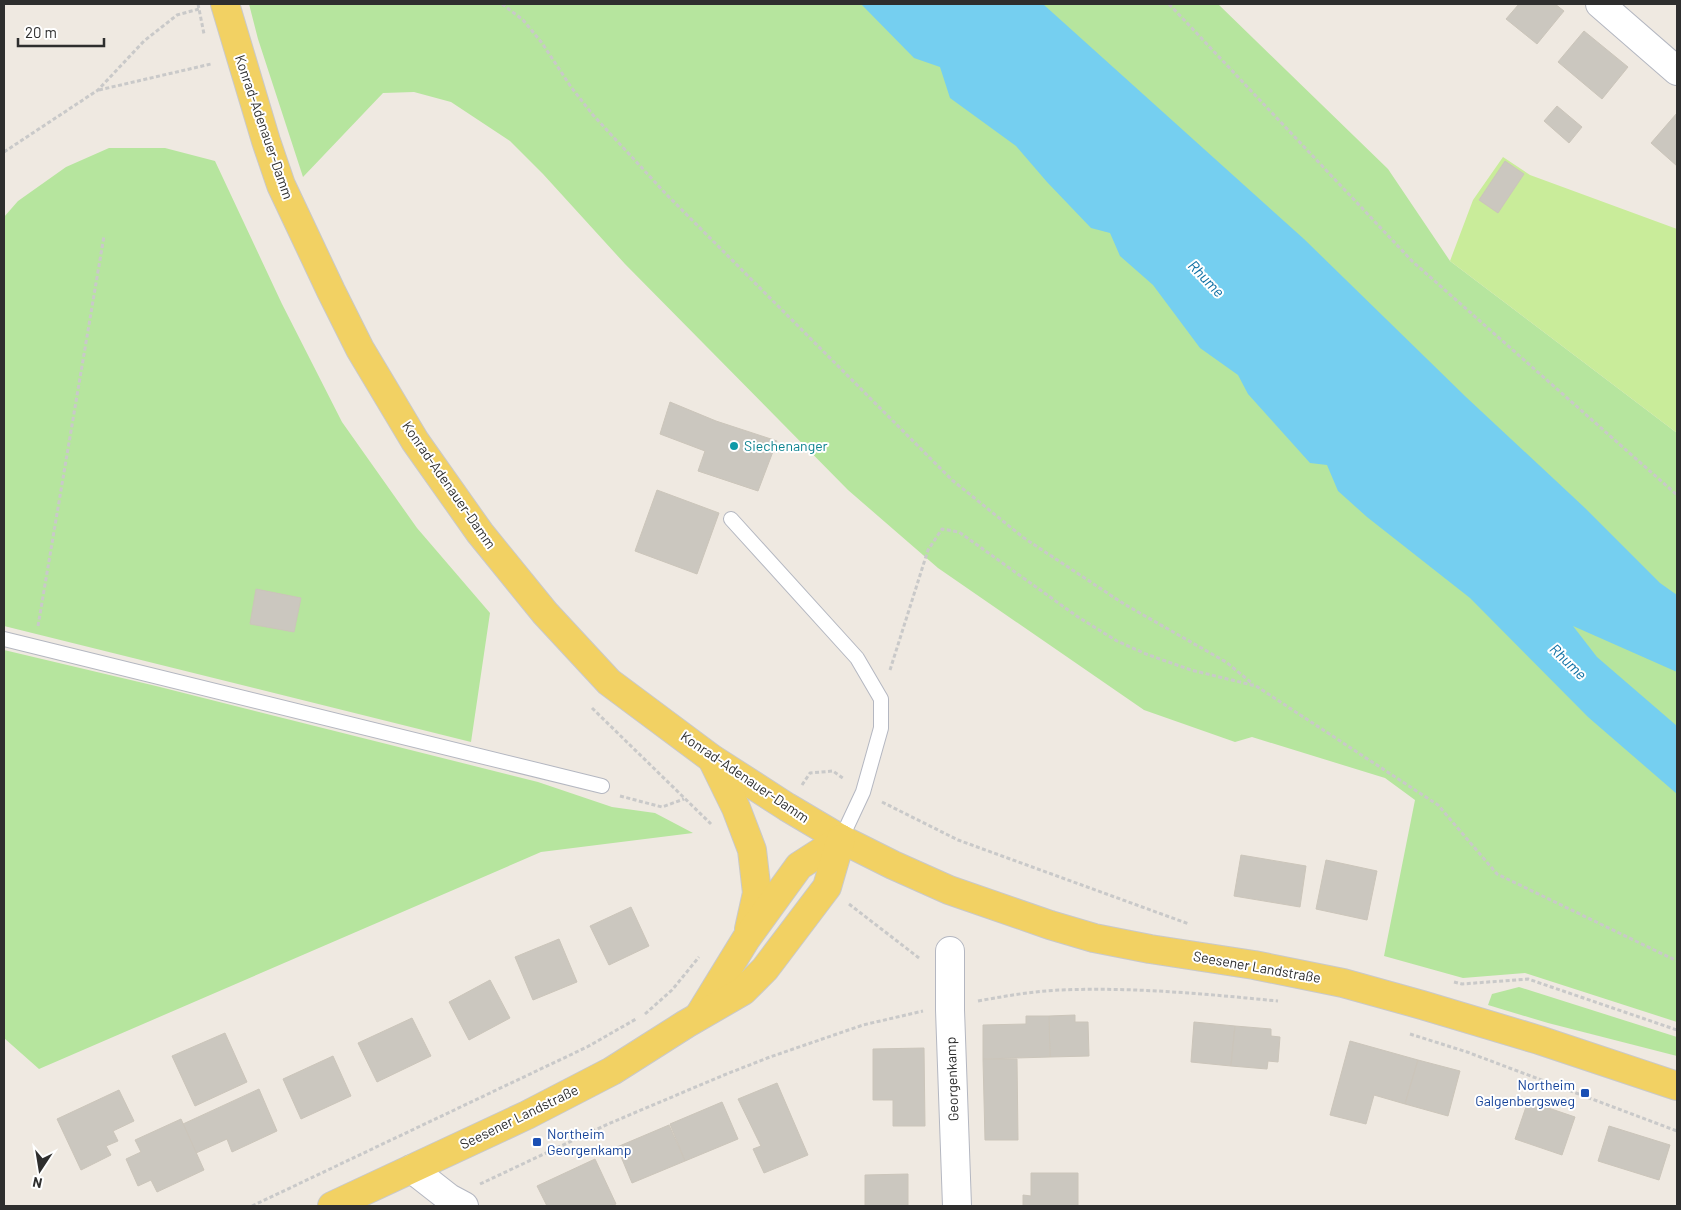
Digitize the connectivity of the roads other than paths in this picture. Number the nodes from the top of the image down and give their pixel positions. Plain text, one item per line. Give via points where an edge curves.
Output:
1 (1600, 4) edge
2 (219, 12) edge
3 (1677, 71) edge
4 (731, 519) dead end
5 (4, 639) edge
6 (711, 758) junction
7 (602, 786) road end
8 (841, 839) junction
9 (746, 938) junction
10 (950, 951) dead end
11 (698, 1016) junction
12 (1677, 1086) edge
13 (412, 1168) junction
14 (456, 1202) edge
15 (332, 1206) edge
16 (957, 1206) edge

1 - 3 street
2 - 6 main road, Konrad-Adenauer-Damm via 281,185 360,349 415,441 480,533 545,613 609,682
4 - 8 lane via 858,658 881,700 881,728 863,792
5 - 7 lane
6 - 8 main road, Konrad-Adenauer-Damm
6 - 9 main road via 752,850 757,893
8 - 9 main road, Seesener Landstraße via 799,866
8 - 11 main road, Seesener Landstraße via 827,887 765,969 743,990
8 - 12 main road, Seesener Landstraße via 949,890 1050,925 1094,938 1254,965 1343,984 1539,1040
9 - 11 main road, Seesener Landstraße
10 - 16 street, Georgenkamp
11 - 13 main road, Seesener Landstraße via 612,1071
13 - 14 street
13 - 15 main road, Seesener Landstraße

